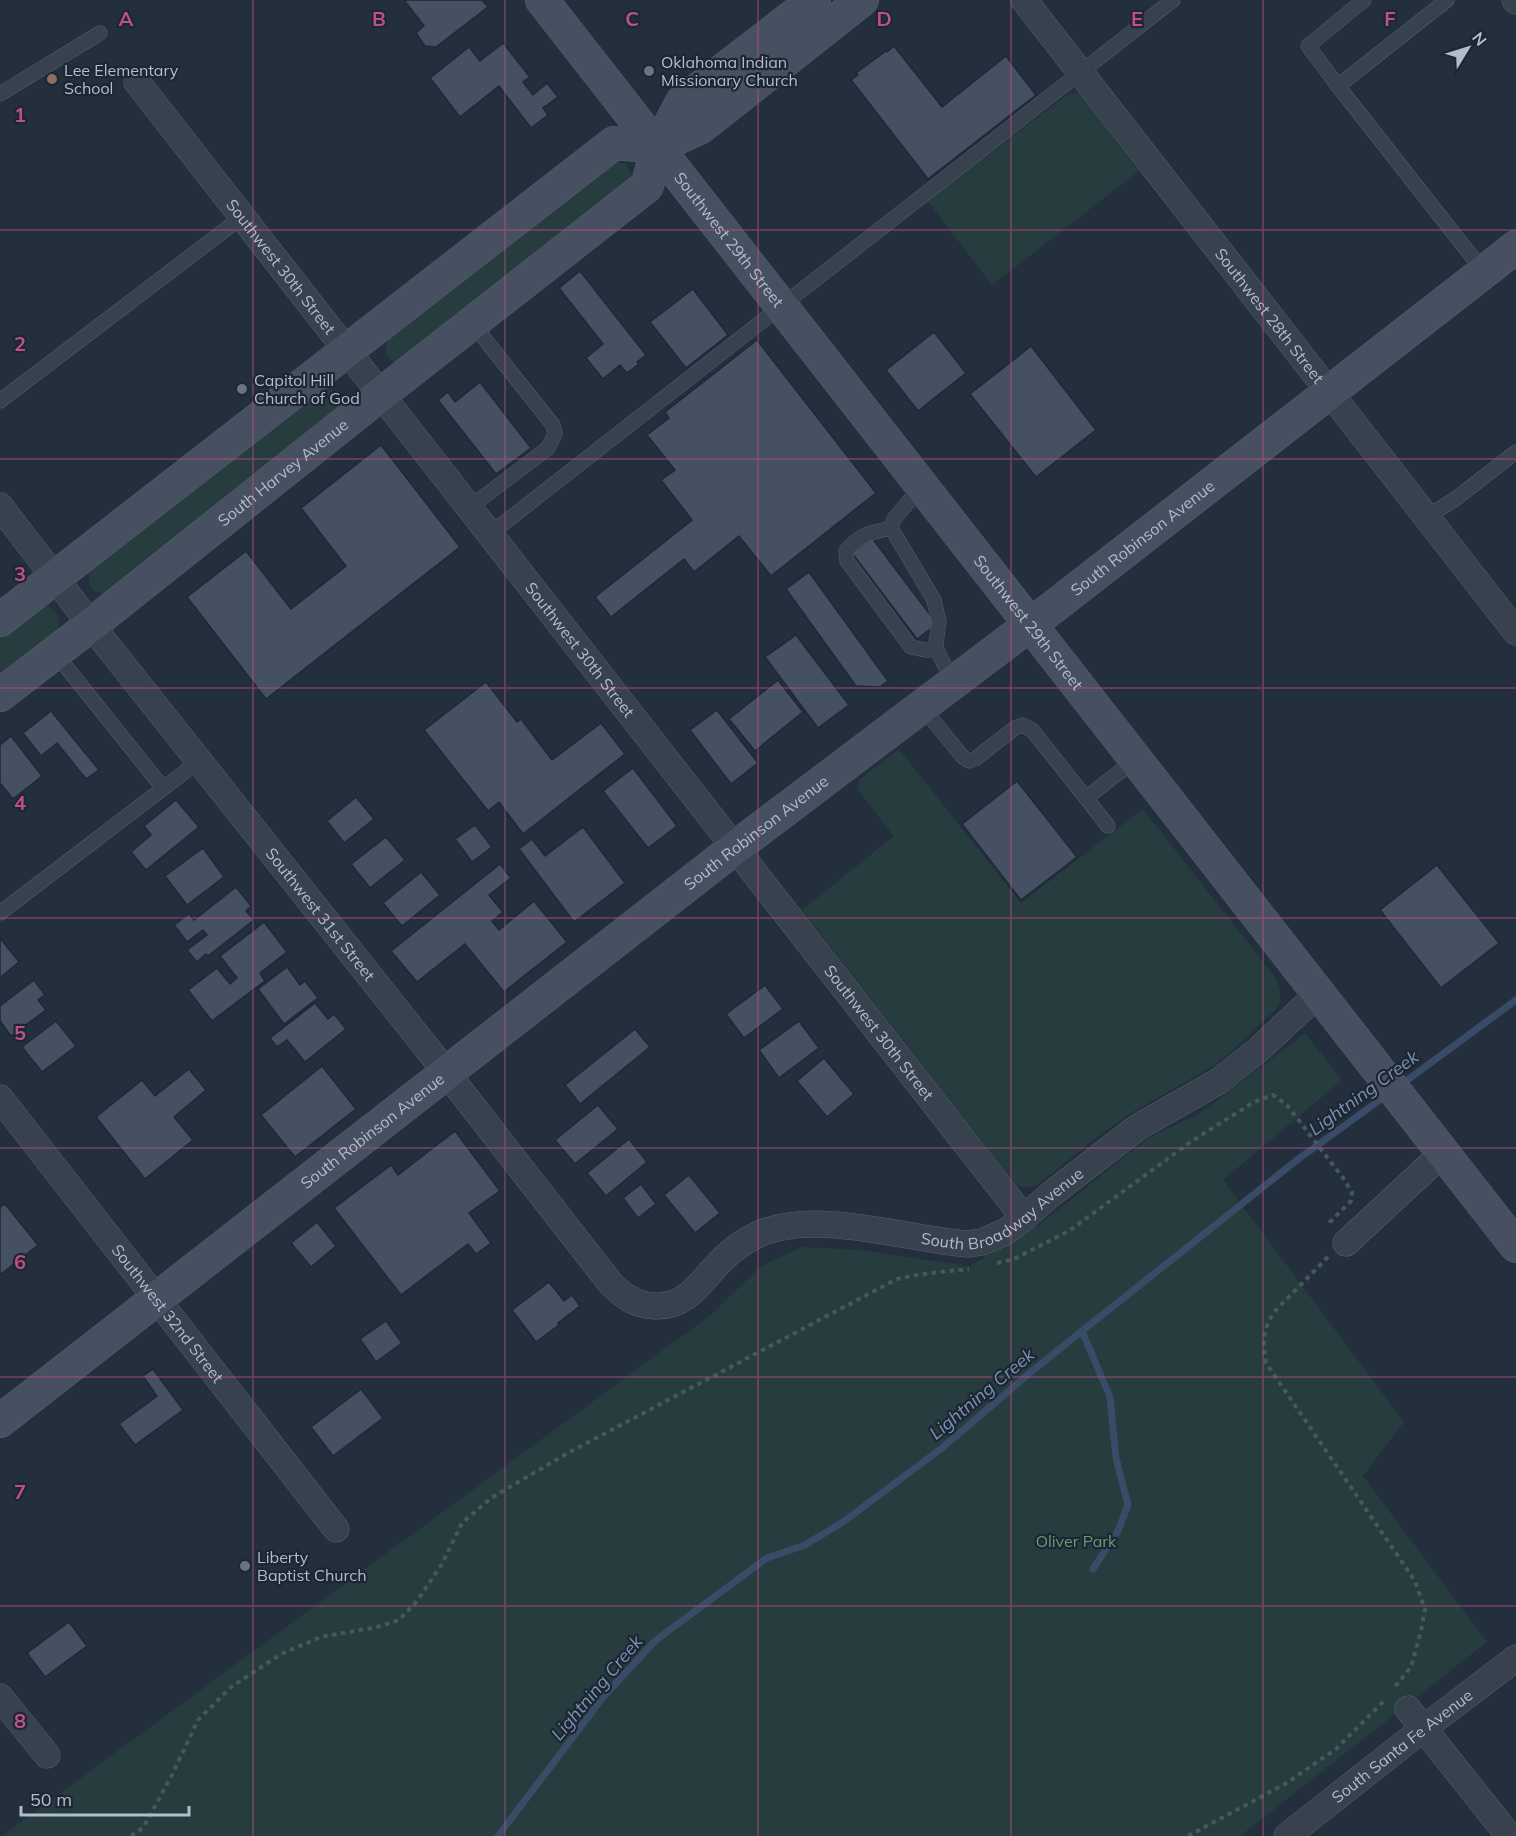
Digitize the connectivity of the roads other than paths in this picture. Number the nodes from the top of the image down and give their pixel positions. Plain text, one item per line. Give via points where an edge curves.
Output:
1 (542, 0) edge
2 (814, 0) edge
3 (862, 0) edge
4 (1024, 0) edge
5 (1173, 0) edge
6 (1364, 0) edge
7 (1447, 0) edge
8 (100, 33) dead end
9 (1080, 73) junction
10 (136, 82) dead end
11 (1338, 86) junction
12 (0, 94) edge
13 (658, 147) junction
14 (242, 217) junction
15 (1516, 247) edge
16 (1484, 272) junction
17 (781, 305) junction
18 (472, 323) junction
19 (345, 350) junction
20 (1329, 393) junction
21 (380, 395) junction
22 (0, 401) edge
23 (1516, 452) edge
24 (922, 486) junction
25 (0, 506) edge
26 (469, 508) junction
27 (1426, 518) junction
28 (891, 528) junction
29 (490, 534) junction
30 (55, 577) junction
31 (0, 620) edge
32 (1030, 623) junction
33 (91, 625) junction
34 (1516, 632) edge
35 (938, 650) junction
36 (55, 653) junction
37 (953, 682) junction
38 (0, 695) edge
39 (921, 706) junction
40 (1136, 759) junction
41 (199, 761) junction
42 (163, 788) junction
43 (1086, 798) junction
44 (1108, 826) dead end
45 (736, 847) junction
46 (0, 913) edge
47 (1319, 993) junction
48 (446, 1072) junction
49 (0, 1098) edge
50 (1435, 1142) junction
51 (1024, 1218) junction
52 (1334, 1242) road end
53 (1516, 1246) edge
54 (156, 1300) junction
55 (651, 1306) joint
56 (0, 1421) edge
57 (336, 1529) dead end
58 (1516, 1658) edge
59 (0, 1697) edge
60 (1416, 1719) junction
61 (47, 1755) dead end
62 (1287, 1836) edge
63 (1509, 1836) edge

1 - 13 street, Southwest 29th Street
2 - 13 street, South Harvey Avenue via 681,102
3 - 13 street via 701,127
4 - 9 street, Southwest 28th Street
5 - 9 lane
6 - 11 lane via 1308,46
7 - 11 lane
8 - 12 lane
9 - 17 lane
9 - 20 street, Southwest 28th Street
10 - 14 street, Southwest 30th Street
11 - 16 lane
13 - 17 street, Southwest 29th Street
13 - 18 street, South Harvey Avenue via 647,186
13 - 19 street via 614,143
14 - 19 street, Southwest 30th Street
14 - 22 lane
15 - 16 street, South Robinson Avenue
16 - 20 street, South Robinson Avenue
17 - 24 street, Southwest 29th Street
17 - 29 lane
18 - 21 street, South Harvey Avenue
18 - 26 lane via 553,424 555,434 548,448
19 - 21 street, Southwest 30th Street
19 - 30 street
20 - 27 street, Southwest 28th Street
20 - 32 street, South Robinson Avenue
21 - 26 street, Southwest 30th Street
21 - 33 street, South Harvey Avenue
23 - 27 lane
24 - 28 lane
24 - 32 street, Southwest 29th Street
25 - 30 street, Southwest 31st Street
26 - 29 street, Southwest 30th Street
27 - 34 street, Southwest 28th Street
28 - 35 lane via 934,600 939,622
28 - 35 lane via 856,540 846,551 847,561 911,646
29 - 45 street, Southwest 30th Street
30 - 31 street
30 - 33 street, Southwest 31st Street
32 - 37 street, South Robinson Avenue
32 - 40 street, Southwest 29th Street
33 - 36 street, South Harvey Avenue
33 - 41 street, Southwest 31st Street
35 - 37 lane
36 - 38 street, South Harvey Avenue
36 - 42 lane
37 - 39 street, South Robinson Avenue
39 - 43 lane via 969,761 1015,728 1022,725 1032,730
39 - 45 street, South Robinson Avenue
40 - 43 lane
40 - 47 street, Southwest 29th Street
41 - 42 lane
41 - 48 street, Southwest 31st Street
42 - 46 lane
43 - 44 lane
45 - 48 street, South Robinson Avenue
45 - 51 street, Southwest 30th Street
47 - 50 street, Southwest 29th Street
47 - 51 street, South Broadway Avenue via 1229,1074 1138,1127
48 - 54 street, South Robinson Avenue
48 - 55 street, Southwest 31st Street via 611,1284 625,1298
49 - 54 street, Southwest 32nd Street
50 - 52 street
50 - 53 street, Southwest 29th Street
51 - 55 street, South Broadway Avenue via 992,1238 966,1244 839,1226 780,1227 741,1244 682,1300
54 - 56 street, South Robinson Avenue
54 - 57 street, Southwest 32nd Street
58 - 60 street, South Santa Fe Avenue
59 - 61 street
60 - 62 street, South Santa Fe Avenue
60 - 63 street

